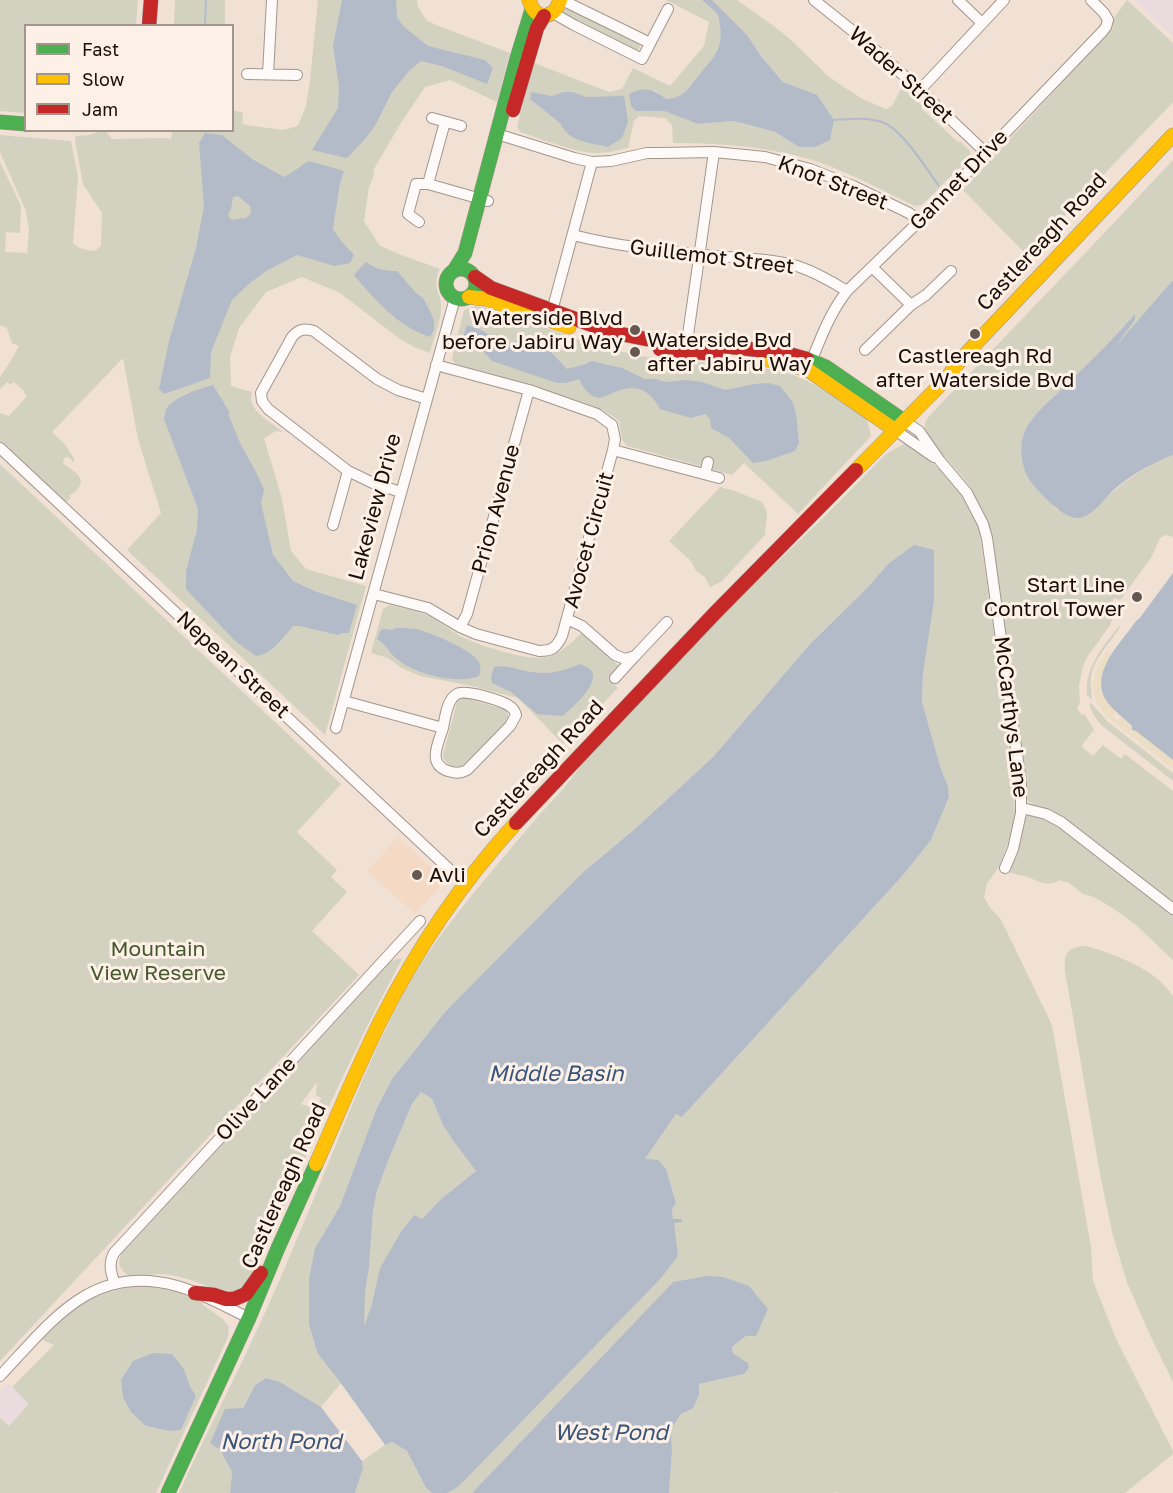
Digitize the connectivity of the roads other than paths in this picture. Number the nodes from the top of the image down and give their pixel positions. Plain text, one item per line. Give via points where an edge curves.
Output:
1 (151, 0) edge
2 (272, 0) edge
3 (814, 0) edge
4 (958, 0) edge
5 (1004, 0) edge
6 (1091, 0) edge
7 (541, 5) edge
8 (668, 9) dead end
9 (982, 23) junction
10 (149, 24) edge
11 (650, 43) junction
12 (247, 74) dead end
13 (268, 74) junction
14 (297, 75) dead end
15 (920, 90) junction
16 (432, 118) dead end
17 (0, 122) edge
18 (445, 122) junction
19 (24, 124) edge
20 (461, 126) dead end
21 (501, 135) junction
22 (1173, 135) edge
23 (1173, 150) edge
24 (714, 152) junction
25 (986, 153) junction
26 (592, 162) junction
27 (428, 184) junction
28 (484, 200) junction
29 (918, 221) junction
30 (419, 222) dead end
31 (573, 235) junction
32 (700, 254) junction
33 (872, 267) junction
34 (455, 269) junction
35 (951, 271) dead end
36 (473, 275) junction
37 (847, 291) junction
38 (462, 297) junction
39 (911, 305) junction
40 (552, 311) junction
41 (687, 342) junction
42 (865, 350) dead end
43 (436, 365) junction
44 (810, 365) junction
45 (945, 380) junction
46 (529, 390) junction
47 (427, 399) junction
48 (900, 426) junction
49 (0, 448) edge
50 (613, 450) junction
51 (708, 462) dead end
52 (348, 471) junction
53 (705, 474) junction
54 (719, 478) dead end
55 (401, 492) junction
56 (333, 525) dead end
57 (374, 594) junction
58 (567, 619) junction
59 (667, 622) dead end
60 (460, 627) junction
61 (635, 656) junction
62 (615, 678) dead end
63 (344, 701) junction
64 (336, 728) dead end
65 (443, 728) junction
66 (1022, 808) junction
67 (1005, 868) dead end
68 (465, 884) junction
69 (1173, 909) edge
70 (420, 921) dead end
71 (278, 1248) junction
72 (115, 1284) junction
73 (195, 1293) junction
74 (249, 1318) junction
75 (0, 1377) edge
76 (168, 1493) edge

1 - 10 main road
2 - 13 street
3 - 15 street, Wader Street
4 - 9 street
5 - 9 street
6 - 25 street, Gannet Drive via 1108,20 1106,27
7 - 11 street
7 - 11 street via 642,59
7 - 21 main road
8 - 11 street
9 - 15 street
12 - 13 street
13 - 14 street
15 - 25 street, Wader Street
16 - 18 street
17 - 19 main road
18 - 20 street
18 - 27 street
21 - 26 street, Knot Street
21 - 28 main road
22 - 45 main road, Castlereagh Road via 970,348
23 - 45 main road, Castlereagh Road via 970,363
24 - 26 street, Knot Street via 647,153
24 - 29 street, Knot Street via 765,157 810,169 853,186
24 - 32 street
25 - 29 street, Gannet Drive
26 - 31 street
27 - 28 street
27 - 30 street via 416,184 408,214
28 - 34 main road via 465,253
28 - 36 main road via 472,255
29 - 33 street, Gannet Drive
31 - 32 street, Guillemot Street via 619,245
31 - 40 street
32 - 37 street, Guillemot Street via 788,264 811,271
32 - 41 street
33 - 37 street, Gannet Drive
33 - 39 street
34 - 36 main road via 464,268
34 - 38 main road via 445,283 448,292
35 - 39 street
36 - 38 main road via 475,289
36 - 40 main road via 490,288
37 - 44 street, Gannet Drive via 827,321
38 - 43 street, Lakeview Drive via 450,315
38 - 44 main road via 486,299 633,346
39 - 42 street
40 - 41 main road via 611,332
41 - 44 main road via 785,353
43 - 46 street, Avocet Circuit
43 - 47 street, Lakeview Drive
44 - 48 main road
45 - 48 main road, Castlereagh Road
46 - 50 street, Avocet Circuit via 606,419 615,431
46 - 60 street, Prion Avenue via 467,614
47 - 52 street via 387,386 314,331 297,331 261,393 262,401 268,410
47 - 55 street, Lakeview Drive
48 - 66 street, McCarthys Lane via 940,461 967,493 980,516 987,538
48 - 68 main road, Castlereagh Road via 578,755
49 - 68 street, Nepean Street
50 - 53 street
50 - 58 street, Avocet Circuit
51 - 53 street
52 - 55 street
52 - 56 street
53 - 54 street
55 - 57 street, Lakeview Drive
57 - 60 street, Avocet Circuit via 428,608
57 - 63 street, Lakeview Drive
58 - 60 street, Avocet Circuit via 559,643 547,651
58 - 61 street via 582,626 615,656
59 - 61 street
61 - 62 street
63 - 64 street, Lakeview Drive
63 - 65 street
65 - 65 street via 436,762 442,769 461,773 510,726 516,715 504,703 459,692 451,699
66 - 67 street, McCarthys Lane
66 - 69 street, McCarthys Lane via 1046,813 1061,822
68 - 71 main road, Castlereagh Road via 391,1000
70 - 72 street, Olive Lane via 114,1253 110,1263
71 - 73 main road via 240,1297 226,1299
71 - 74 main road, Castlereagh Road
72 - 73 street via 153,1281
72 - 75 street via 65,1308
73 - 74 street
74 - 76 main road, Castlereagh Road

